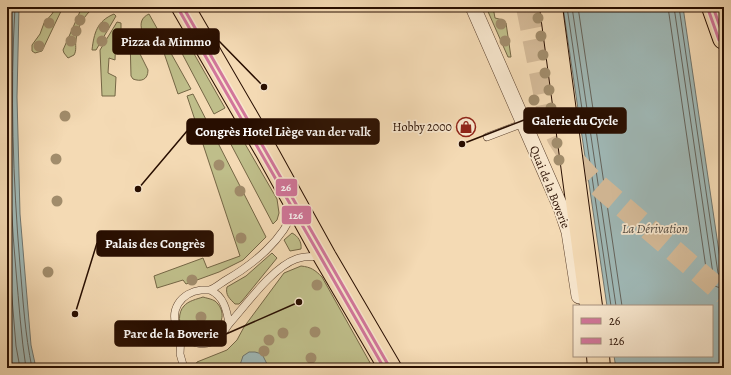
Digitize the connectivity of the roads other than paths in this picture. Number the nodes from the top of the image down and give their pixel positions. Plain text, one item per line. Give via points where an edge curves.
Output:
1 (182, 7) edge
2 (473, 7) edge
3 (551, 7) edge
4 (713, 7) edge
5 (724, 38) edge
6 (524, 123) junction
7 (486, 137) dead end
8 (296, 204) junction
9 (325, 257) junction
10 (210, 290) junction
11 (581, 305) edge
12 (591, 305) edge
13 (230, 324) junction
14 (181, 334) junction
15 (598, 357) edge
16 (184, 368) edge
17 (390, 368) edge
18 (599, 368) edge

1 - 8 main road
2 - 6 street, Quai de la Boverie
3 - 12 main road, Quai de la Boverie
4 - 5 main road
6 - 7 lane
6 - 11 street, Quai de la Boverie via 562,208 569,232
8 - 9 main road
8 - 10 lane via 284,230 274,242 241,272
9 - 13 lane via 297,258 278,269
9 - 17 main road
10 - 13 lane via 217,293 223,301
10 - 14 lane via 190,293 178,304 175,320
13 - 14 lane via 217,339 208,343 198,344 189,341
14 - 16 lane via 180,354
15 - 18 main road

